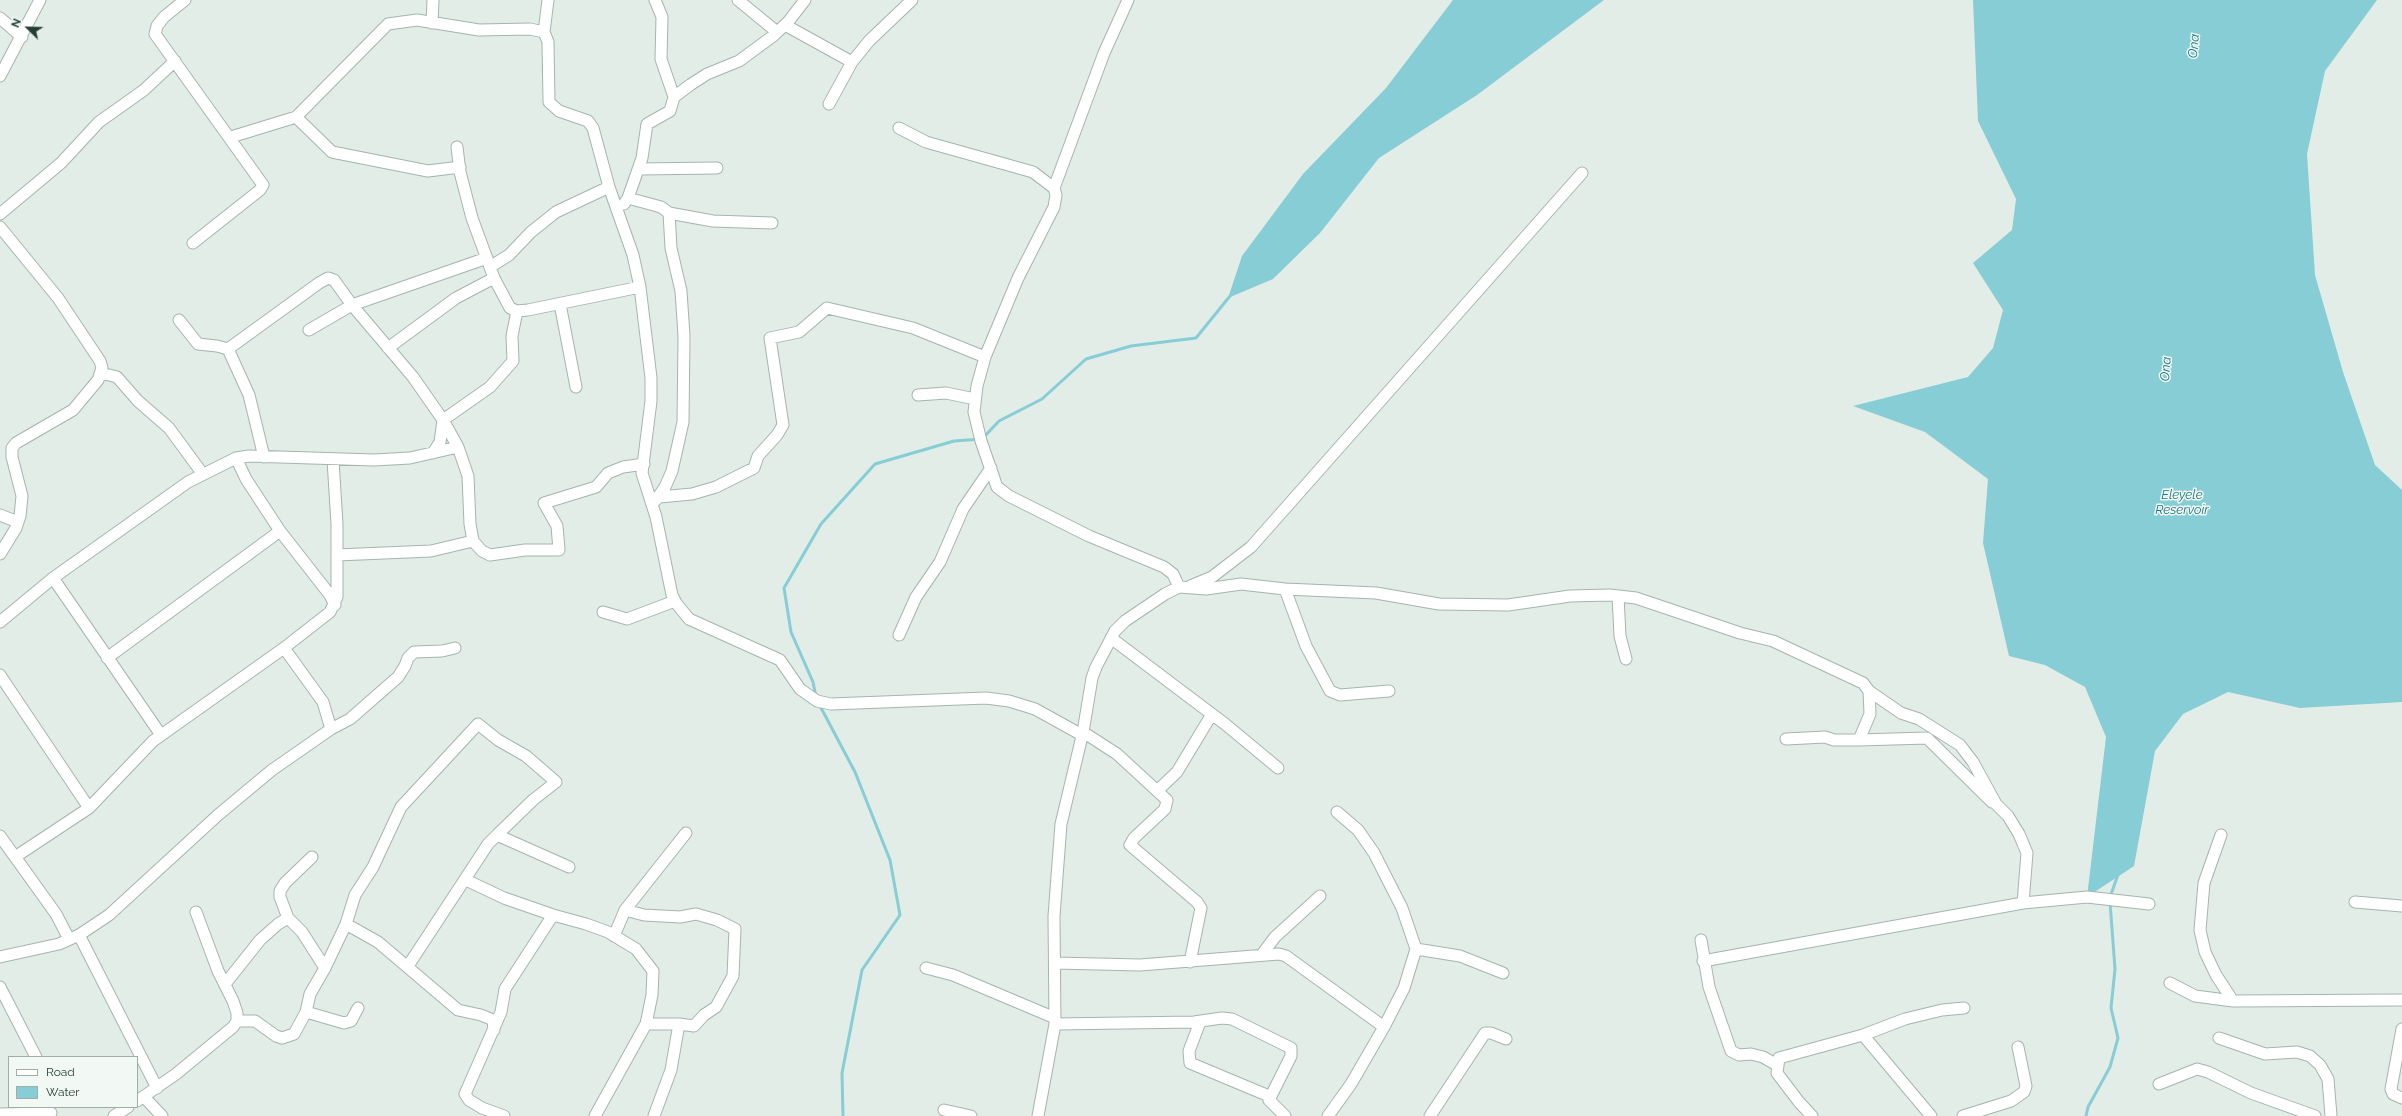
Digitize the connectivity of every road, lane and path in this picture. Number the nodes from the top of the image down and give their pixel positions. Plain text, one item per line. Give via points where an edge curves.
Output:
1 (40, 0) edge
2 (185, 0) edge
3 (433, 0) edge
4 (548, 0) edge
5 (655, 0) edge
6 (738, 0) edge
7 (805, 0) edge
8 (912, 0) edge
9 (1128, 0) edge
10 (0, 18) edge
11 (432, 23) junction
12 (781, 28) junction
13 (544, 32) junction
14 (22, 37) junction
15 (175, 61) junction
16 (852, 62) junction
17 (0, 76) edge
18 (674, 97) junction
19 (829, 104) dead end
20 (296, 117) junction
21 (899, 128) dead end
22 (231, 137) junction
23 (457, 148) dead end
24 (460, 167) junction
25 (717, 168) dead end
26 (638, 169) junction
27 (1582, 173) dead end
28 (608, 187) junction
29 (1054, 188) junction
30 (628, 198) junction
31 (618, 212) junction
32 (669, 213) junction
33 (0, 214) edge
34 (772, 223) dead end
35 (0, 227) edge
36 (193, 243) dead end
37 (488, 262) junction
38 (494, 278) junction
39 (640, 287) junction
40 (560, 304) junction
41 (352, 305) junction
42 (517, 311) junction
43 (179, 320) dead end
44 (309, 330) dead end
45 (388, 348) junction
46 (228, 349) junction
47 (985, 358) junction
48 (101, 373) junction
49 (576, 387) dead end
50 (918, 395) dead end
51 (975, 399) junction
52 (443, 420) junction
53 (458, 447) junction
54 (433, 452) junction
55 (264, 457) junction
56 (236, 458) junction
57 (333, 460) junction
58 (644, 464) junction
59 (991, 468) junction
60 (202, 473) junction
61 (655, 501) junction
62 (0, 515) edge
63 (18, 522) junction
64 (280, 531) junction
65 (473, 541) junction
66 (0, 554) edge
67 (337, 555) junction
68 (54, 578) junction
69 (1184, 587) junction
70 (1285, 590) junction
71 (1618, 596) junction
72 (675, 601) junction
73 (335, 605) junction
74 (603, 612) dead end
75 (0, 622) edge
76 (899, 635) dead end
77 (1111, 638) junction
78 (284, 648) junction
79 (455, 648) dead end
80 (107, 658) junction
81 (1626, 659) dead end
82 (0, 675) edge
83 (1389, 691) dead end
84 (1869, 691) junction
85 (1212, 714) junction
86 (331, 729) junction
87 (1083, 734) junction
88 (161, 735) junction
89 (1786, 739) dead end
90 (1859, 740) junction
91 (1278, 768) dead end
92 (1157, 791) junction
93 (1996, 804) junction
94 (89, 808) junction
95 (1337, 812) dead end
96 (686, 833) dead end
97 (497, 835) junction
98 (2221, 835) dead end
99 (0, 836) edge
100 (15, 857) junction
101 (312, 857) dead end
102 (569, 867) dead end
103 (466, 880) junction
104 (1320, 896) dead end
105 (2355, 902) dead end
106 (2023, 903) junction
107 (2149, 904) dead end
108 (2402, 906) edge
109 (625, 910) junction
110 (196, 912) dead end
111 (553, 915) junction
112 (288, 918) junction
113 (346, 924) junction
114 (614, 936) junction
115 (74, 937) junction
116 (1701, 940) dead end
117 (1416, 949) junction
118 (1263, 953) junction
119 (0, 957) edge
120 (1703, 961) junction
121 (1190, 962) junction
122 (1055, 963) junction
123 (408, 966) junction
124 (325, 968) junction
125 (926, 968) dead end
126 (1502, 973) dead end
127 (2170, 983) dead end
128 (224, 984) junction
129 (0, 987) edge
130 (2402, 1000) edge
131 (2233, 1001) junction
132 (358, 1008) dead end
133 (1964, 1008) dead end
134 (306, 1012) junction
135 (236, 1021) junction
136 (1055, 1021) junction
137 (1200, 1022) junction
138 (646, 1024) junction
139 (679, 1024) junction
140 (1384, 1027) junction
141 (2402, 1029) edge
142 (494, 1030) junction
143 (1863, 1035) junction
144 (2219, 1038) dead end
145 (1506, 1039) dead end
146 (2018, 1047) dead end
147 (35, 1056) edge
148 (1777, 1065) junction
149 (2160, 1084) dead end
150 (157, 1088) junction
151 (1269, 1096) junction
152 (2402, 1098) edge
153 (140, 1099) edge
154 (126, 1108) edge
155 (944, 1110) dead end
156 (51, 1112) edge
157 (0, 1114) edge
158 (114, 1116) edge
159 (162, 1116) edge
160 (504, 1116) edge
161 (595, 1116) edge
162 (654, 1116) edge
163 (971, 1116) edge
164 (1038, 1116) edge
165 (1285, 1116) edge
166 (1328, 1116) edge
167 (1430, 1116) edge
168 (1812, 1116) edge
169 (1931, 1116) edge
170 (1963, 1116) edge
171 (2315, 1116) edge
172 (2331, 1116) edge

1 - 14 street
2 - 15 street via 157,26 155,34
3 - 11 street
4 - 13 street
5 - 18 street via 662,17 660,59
6 - 12 street
7 - 12 street
8 - 16 street via 869,41
9 - 29 street via 1104,54
10 - 14 street
11 - 13 street via 479,30 530,29
11 - 20 street via 409,20 384,26
12 - 16 street
12 - 18 street via 739,61 707,74
13 - 28 street via 548,42 549,102 559,111 588,121 594,128
14 - 17 street
15 - 22 street
15 - 33 street via 144,90 99,122 61,163
16 - 19 street
18 - 26 street via 670,111 647,124
20 - 22 street
20 - 24 street via 332,152 428,171
21 - 29 street via 926,142 1033,172
22 - 36 street via 263,185
23 - 24 street
24 - 37 street via 472,218
25 - 26 street
26 - 30 street
27 - 69 street via 1251,547 1212,576
28 - 31 street
28 - 37 street via 556,212 531,232 509,255
29 - 47 street via 1054,207 1018,278
30 - 31 street
30 - 32 street via 661,207
31 - 39 street via 633,255
32 - 34 street via 713,222
32 - 61 street via 671,248 681,291 685,396 681,435 672,471
35 - 48 street via 58,298 100,361
37 - 38 street
37 - 41 street
38 - 42 street via 505,302
38 - 45 street via 456,298
39 - 40 street
39 - 58 street via 651,378
40 - 42 street
40 - 49 street
41 - 44 street
41 - 45 street
41 - 46 street via 334,280 325,279
42 - 52 street via 512,336 513,361 490,387
43 - 46 street via 198,344
45 - 52 street via 413,377
46 - 55 street via 250,395
47 - 51 street
47 - 61 street via 913,328 827,308 799,332 770,338 783,425 758,456 754,468 716,487
48 - 60 street via 117,377 138,401 169,428
48 - 63 street via 90,392 73,410 16,443 12,448 22,496
50 - 51 street via 946,392
51 - 59 street via 974,412
52 - 53 street
52 - 54 street via 440,442
53 - 54 street
53 - 65 street via 468,476
54 - 57 street via 410,458
55 - 56 street
55 - 57 street
56 - 60 street
56 - 64 street via 246,479
57 - 67 street
58 - 61 street via 642,473
58 - 65 street via 623,467 608,473 596,487 544,503 557,526 560,550 525,550 490,555
59 - 69 street via 997,487 1009,496 1089,536 1164,567
59 - 76 street via 963,509 940,562 916,597
60 - 68 street
61 - 72 street
62 - 63 street
63 - 66 street
64 - 73 street
64 - 80 street
65 - 67 street via 431,551
67 - 73 street via 338,598
68 - 75 street
68 - 80 street
69 - 70 street via 1206,589 1241,584
69 - 77 street via 1125,621
70 - 71 street via 1376,593 1439,604 1508,605 1570,596
70 - 83 street via 1306,646 1330,691 1340,695
71 - 81 street via 1620,636
71 - 84 street via 1636,598 1740,633 1773,641 1863,682
72 - 74 street via 627,619
72 - 87 street via 689,619 780,660 800,689 817,700 831,704 986,698 1009,701 1035,709
73 - 78 street via 330,612
77 - 85 street
77 - 87 street via 1094,672
78 - 86 street via 323,702
78 - 88 street
79 - 86 street via 414,652 398,677 350,719
80 - 88 street
82 - 94 street
84 - 90 street via 1870,714
84 - 93 street via 1901,713 1919,719 1960,745 1973,762
85 - 91 street
85 - 92 street via 1177,772
86 - 115 street via 272,770 218,814 123,904
87 - 92 street via 1117,754
87 - 122 street via 1061,824 1054,916
88 - 94 street via 136,757
89 - 90 street via 1825,737 1834,740
90 - 93 street via 1927,738
92 - 121 street via 1166,800 1167,805 1130,845 1198,902 1201,908
93 - 106 street via 2014,825 2027,853
94 - 100 street
95 - 117 street via 1358,830 1374,853 1402,908
96 - 109 street
97 - 102 street
97 - 103 street via 488,844
97 - 113 street via 556,782 526,756 498,740 478,724 402,807 373,867 355,895
98 - 131 street via 2204,883 2200,930 2205,952
99 - 100 street
100 - 115 street
101 - 112 street via 280,891
103 - 111 street via 504,898
103 - 123 street
104 - 118 street via 1275,937
105 - 108 street
106 - 107 street via 2087,897
106 - 120 street
109 - 114 street
109 - 139 street via 644,915 680,917 696,914 735,928 733,976 716,1006 694,1026
110 - 128 street
111 - 114 street via 586,924
111 - 142 street via 505,989 501,1012
112 - 124 street via 302,932
112 - 128 street via 260,940
113 - 123 street via 378,942
113 - 124 street
114 - 138 street via 636,949 653,971 652,996
115 - 119 street via 44,948
115 - 150 street
116 - 120 street
117 - 126 street via 1460,956
117 - 140 street via 1404,988
118 - 121 street
118 - 140 street via 1286,956
120 - 148 street via 1731,1051 1739,1055 1763,1057
121 - 122 street via 1140,965
122 - 136 street
123 - 142 street via 441,998 458,1010 494,1020
124 - 134 street via 310,994
125 - 136 street via 973,983
127 - 131 street via 2195,996
128 - 135 street via 237,1013
129 - 147 street
130 - 131 street
132 - 134 street via 351,1021 344,1023
133 - 143 street via 1942,1010 1905,1019
134 - 135 street via 297,1030 289,1038 276,1036 255,1021
135 - 150 street via 227,1032
136 - 137 street
136 - 164 street
137 - 151 street via 1189,1052 1190,1063
137 - 151 street via 1232,1019 1290,1048 1292,1056
138 - 139 street
138 - 161 street
139 - 162 street via 671,1070
140 - 166 street via 1351,1084
141 - 152 street via 2391,1088 2393,1094
142 - 160 street via 465,1094 469,1100 482,1108
143 - 148 street via 1779,1058
143 - 169 street
144 - 172 street via 2265,1054 2298,1052 2310,1056 2320,1065 2328,1079
145 - 167 street via 1485,1033
146 - 170 street via 2026,1086 2024,1092 2012,1101
148 - 168 street via 1778,1073
149 - 171 street via 2197,1069 2252,1094
150 - 153 street
151 - 165 street via 1270,1103
153 - 159 street
154 - 158 street
155 - 163 street
156 - 157 street

